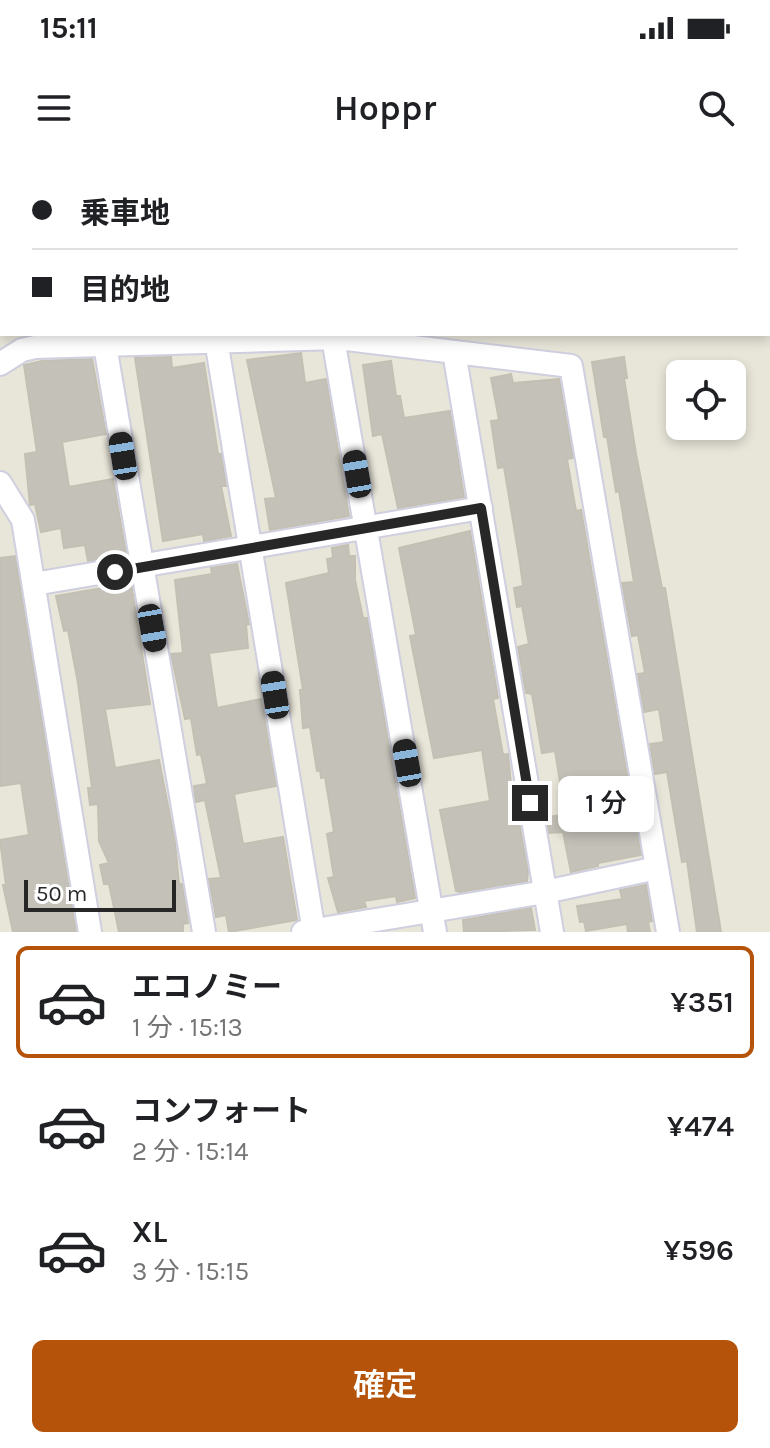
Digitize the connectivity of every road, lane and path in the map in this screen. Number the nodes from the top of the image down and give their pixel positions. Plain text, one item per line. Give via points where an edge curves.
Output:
1 (215, 337) edge
2 (333, 338) junction
3 (20, 342) edge
4 (105, 345) junction
5 (454, 352) junction
6 (0, 364) edge
7 (0, 483) edge
8 (481, 508) junction
9 (366, 528) junction
10 (251, 548) junction
11 (141, 568) junction
12 (34, 584) junction
13 (657, 868) junction
14 (545, 892) junction
15 (433, 921) edge
16 (311, 931) edge
17 (90, 932) edge
18 (204, 932) edge
19 (552, 932) edge
20 (668, 932) edge

1 - 2 street
1 - 4 street
1 - 10 street
2 - 5 street
2 - 9 street
3 - 4 street via 35,347
3 - 6 street
4 - 11 street
5 - 8 street
5 - 13 street via 571,366
7 - 12 street via 23,520
8 - 9 street
8 - 14 street
9 - 10 street
9 - 15 street
10 - 11 street
10 - 16 street
11 - 12 street
11 - 18 street
12 - 17 street
13 - 14 street
13 - 20 street
14 - 15 street
14 - 19 street
15 - 16 street

